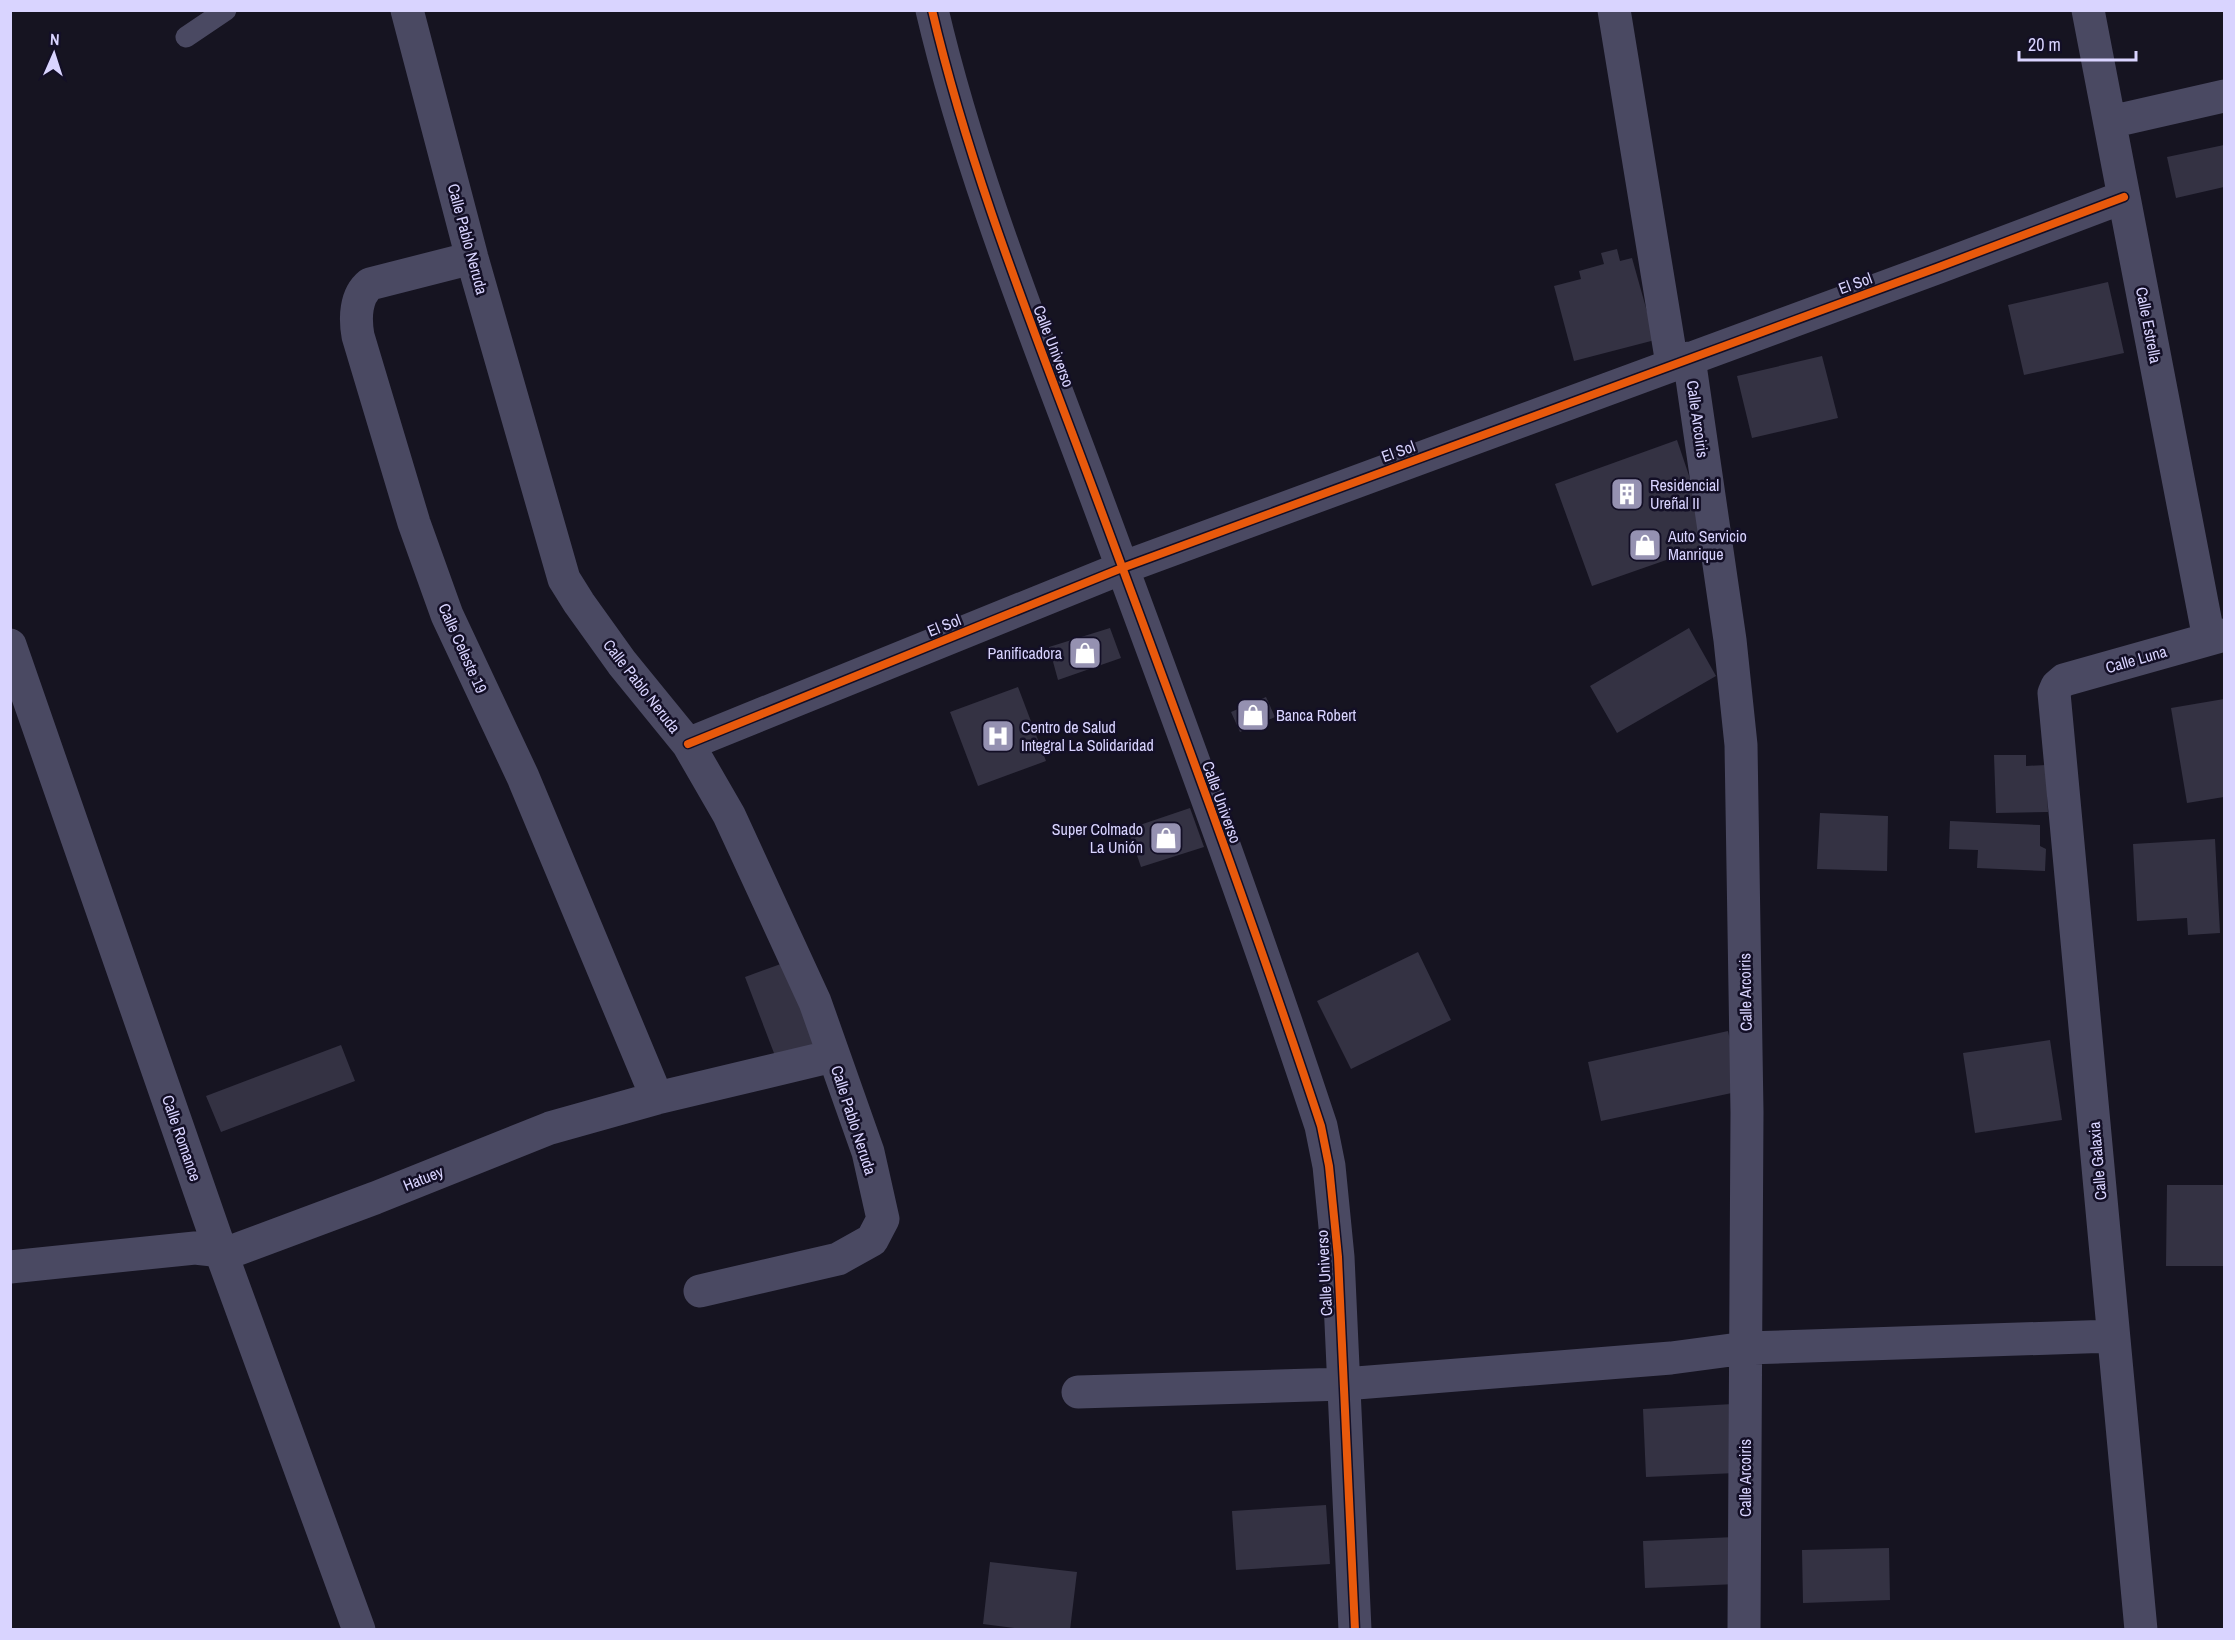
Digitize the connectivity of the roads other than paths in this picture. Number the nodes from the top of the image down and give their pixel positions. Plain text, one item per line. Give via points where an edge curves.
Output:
1 (226, 10) edge
2 (406, 10) edge
3 (932, 10) edge
4 (1614, 10) edge
5 (2088, 10) edge
6 (186, 37) dead end
7 (2224, 96) edge
8 (2110, 122) junction
9 (2124, 197) junction
10 (472, 258) junction
11 (1681, 361) junction
12 (1122, 568) junction
13 (2217, 637) edge
14 (10, 645) edge
15 (2054, 693) joint
16 (688, 744) junction
17 (833, 1056) junction
18 (657, 1098) junction
19 (222, 1255) junction
20 (10, 1267) edge
21 (700, 1291) dead end
22 (2113, 1336) junction
23 (1746, 1348) junction
24 (1344, 1384) junction
25 (1078, 1392) dead end
26 (359, 1629) edge
27 (1355, 1629) edge
28 (1744, 1629) edge
29 (2140, 1629) edge

1 - 6 lane
2 - 10 street, Calle Pablo Neruda
3 - 12 street, Calle Universo via 980,180
4 - 11 street, Calle Arcoiris
5 - 8 street, Calle Estrella
7 - 8 street
8 - 9 street, Calle Estrella
9 - 11 street, El Sol
9 - 13 street, Calle Estrella
10 - 16 street, Calle Pablo Neruda via 564,579 622,663
10 - 18 street, Calle Celeste 19 via 370,284 360,296 358,336 414,523 447,615 528,788
11 - 12 street, El Sol
11 - 23 street, Calle Arcoiris via 1730,640 1741,745
12 - 16 street, El Sol
12 - 24 street, Calle Universo via 1231,864 1321,1126 1338,1257
13 - 15 street, Calle Luna via 2064,680
14 - 19 street, Calle Romance
15 - 22 street, Calle Galaxia
16 - 17 street, Calle Pablo Neruda via 729,815 815,1002
17 - 18 street, Hatuey
17 - 21 street, Calle Pablo Neruda via 868,1152 883,1220 872,1240 838,1259
18 - 19 street, Hatuey via 550,1128
19 - 20 street via 207,1248 195,1248
19 - 26 street, Calle Romance
22 - 23 street
22 - 29 street, Calle Galaxia
23 - 24 street via 1671,1358
23 - 28 street, Calle Arcoiris
24 - 25 street
24 - 27 street, Calle Universo

